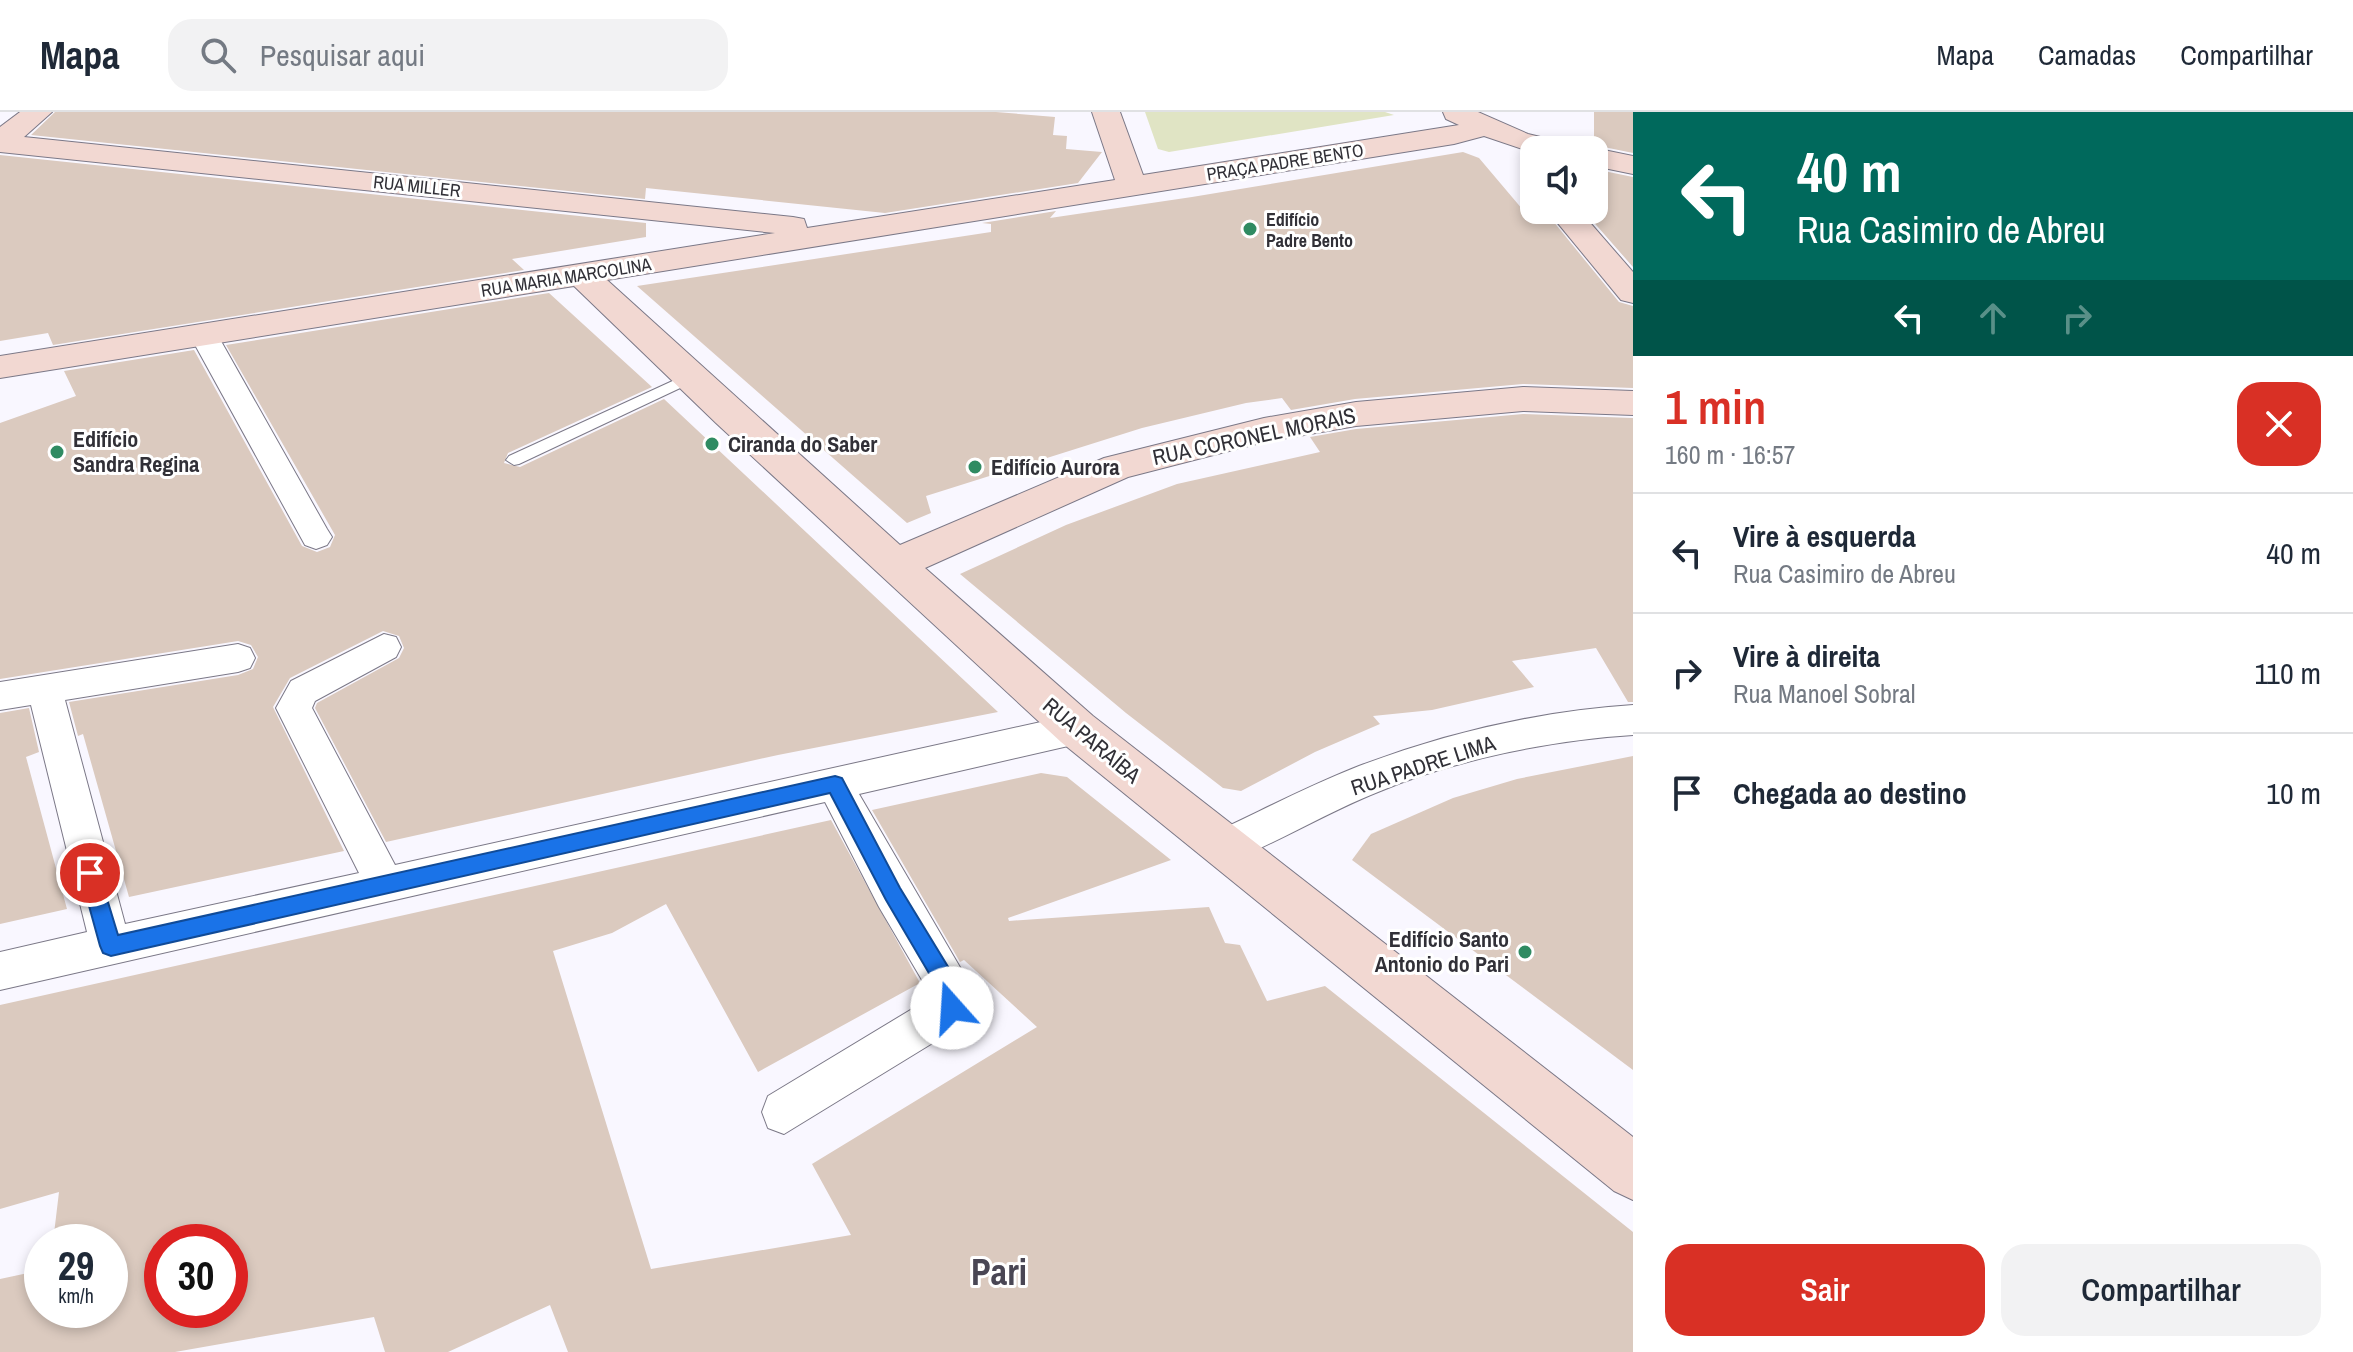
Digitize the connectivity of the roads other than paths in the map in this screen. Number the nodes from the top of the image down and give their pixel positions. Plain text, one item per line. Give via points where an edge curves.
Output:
1 (38, 112) edge
2 (1106, 112) edge
3 (1455, 112) edge
4 (1486, 120) edge
5 (1525, 136) edge
6 (0, 142) edge
7 (1608, 160) edge
8 (1520, 161) edge
9 (1633, 165) edge
10 (1132, 187) junction
11 (650, 210) junction
12 (1574, 224) edge
13 (833, 233) junction
14 (657, 263) junction
15 (581, 274) junction
16 (1633, 293) edge
17 (203, 334) junction
18 (0, 367) edge
19 (690, 378) junction
20 (1633, 403) edge
21 (514, 460) dead end
22 (316, 537) dead end
23 (895, 564) junction
24 (384, 647) dead end
25 (238, 658) dead end
26 (44, 688) junction
27 (0, 696) edge
28 (1633, 720) edge
29 (1077, 729) junction
30 (835, 784) junction
31 (1223, 847) junction
32 (385, 885) junction
33 (111, 946) junction
34 (0, 971) edge
35 (784, 1112) dead end
36 (1633, 1172) edge

1 - 6 main road
2 - 10 main road
3 - 4 main road
4 - 5 main road
4 - 8 main road
4 - 10 main road, PRAÇA PADRE BENTO via 1454,135
6 - 11 main road, RUA MILLER
7 - 9 main road
10 - 13 main road, RUA MARIA MARCOLINA
11 - 13 main road, RUA MILLER
11 - 14 main road via 673,229
12 - 16 main road
13 - 14 main road, RUA MARIA MARCOLINA
14 - 15 main road, RUA MARIA MARCOLINA
15 - 17 main road, RUA MARIA MARCOLINA
15 - 19 main road, RUA PARAÍBA
17 - 18 main road, RUA MARIA MARCOLINA
17 - 22 street
19 - 21 lane
19 - 23 main road, RUA PARAÍBA
20 - 23 main road, RUA CORONEL MORAIS via 1523,399 1356,414 1264,430 1117,467
23 - 29 main road, RUA PARAÍBA
24 - 32 street via 303,691 294,708
25 - 26 street
26 - 27 street
26 - 33 street
28 - 31 street, RUA PADRE LIMA via 1505,738 1370,778
29 - 30 street
29 - 31 main road, RUA PARAÍBA
30 - 32 street
30 - 35 street via 954,1002
31 - 36 main road, RUA PARAÍBA
32 - 33 street
33 - 34 street

